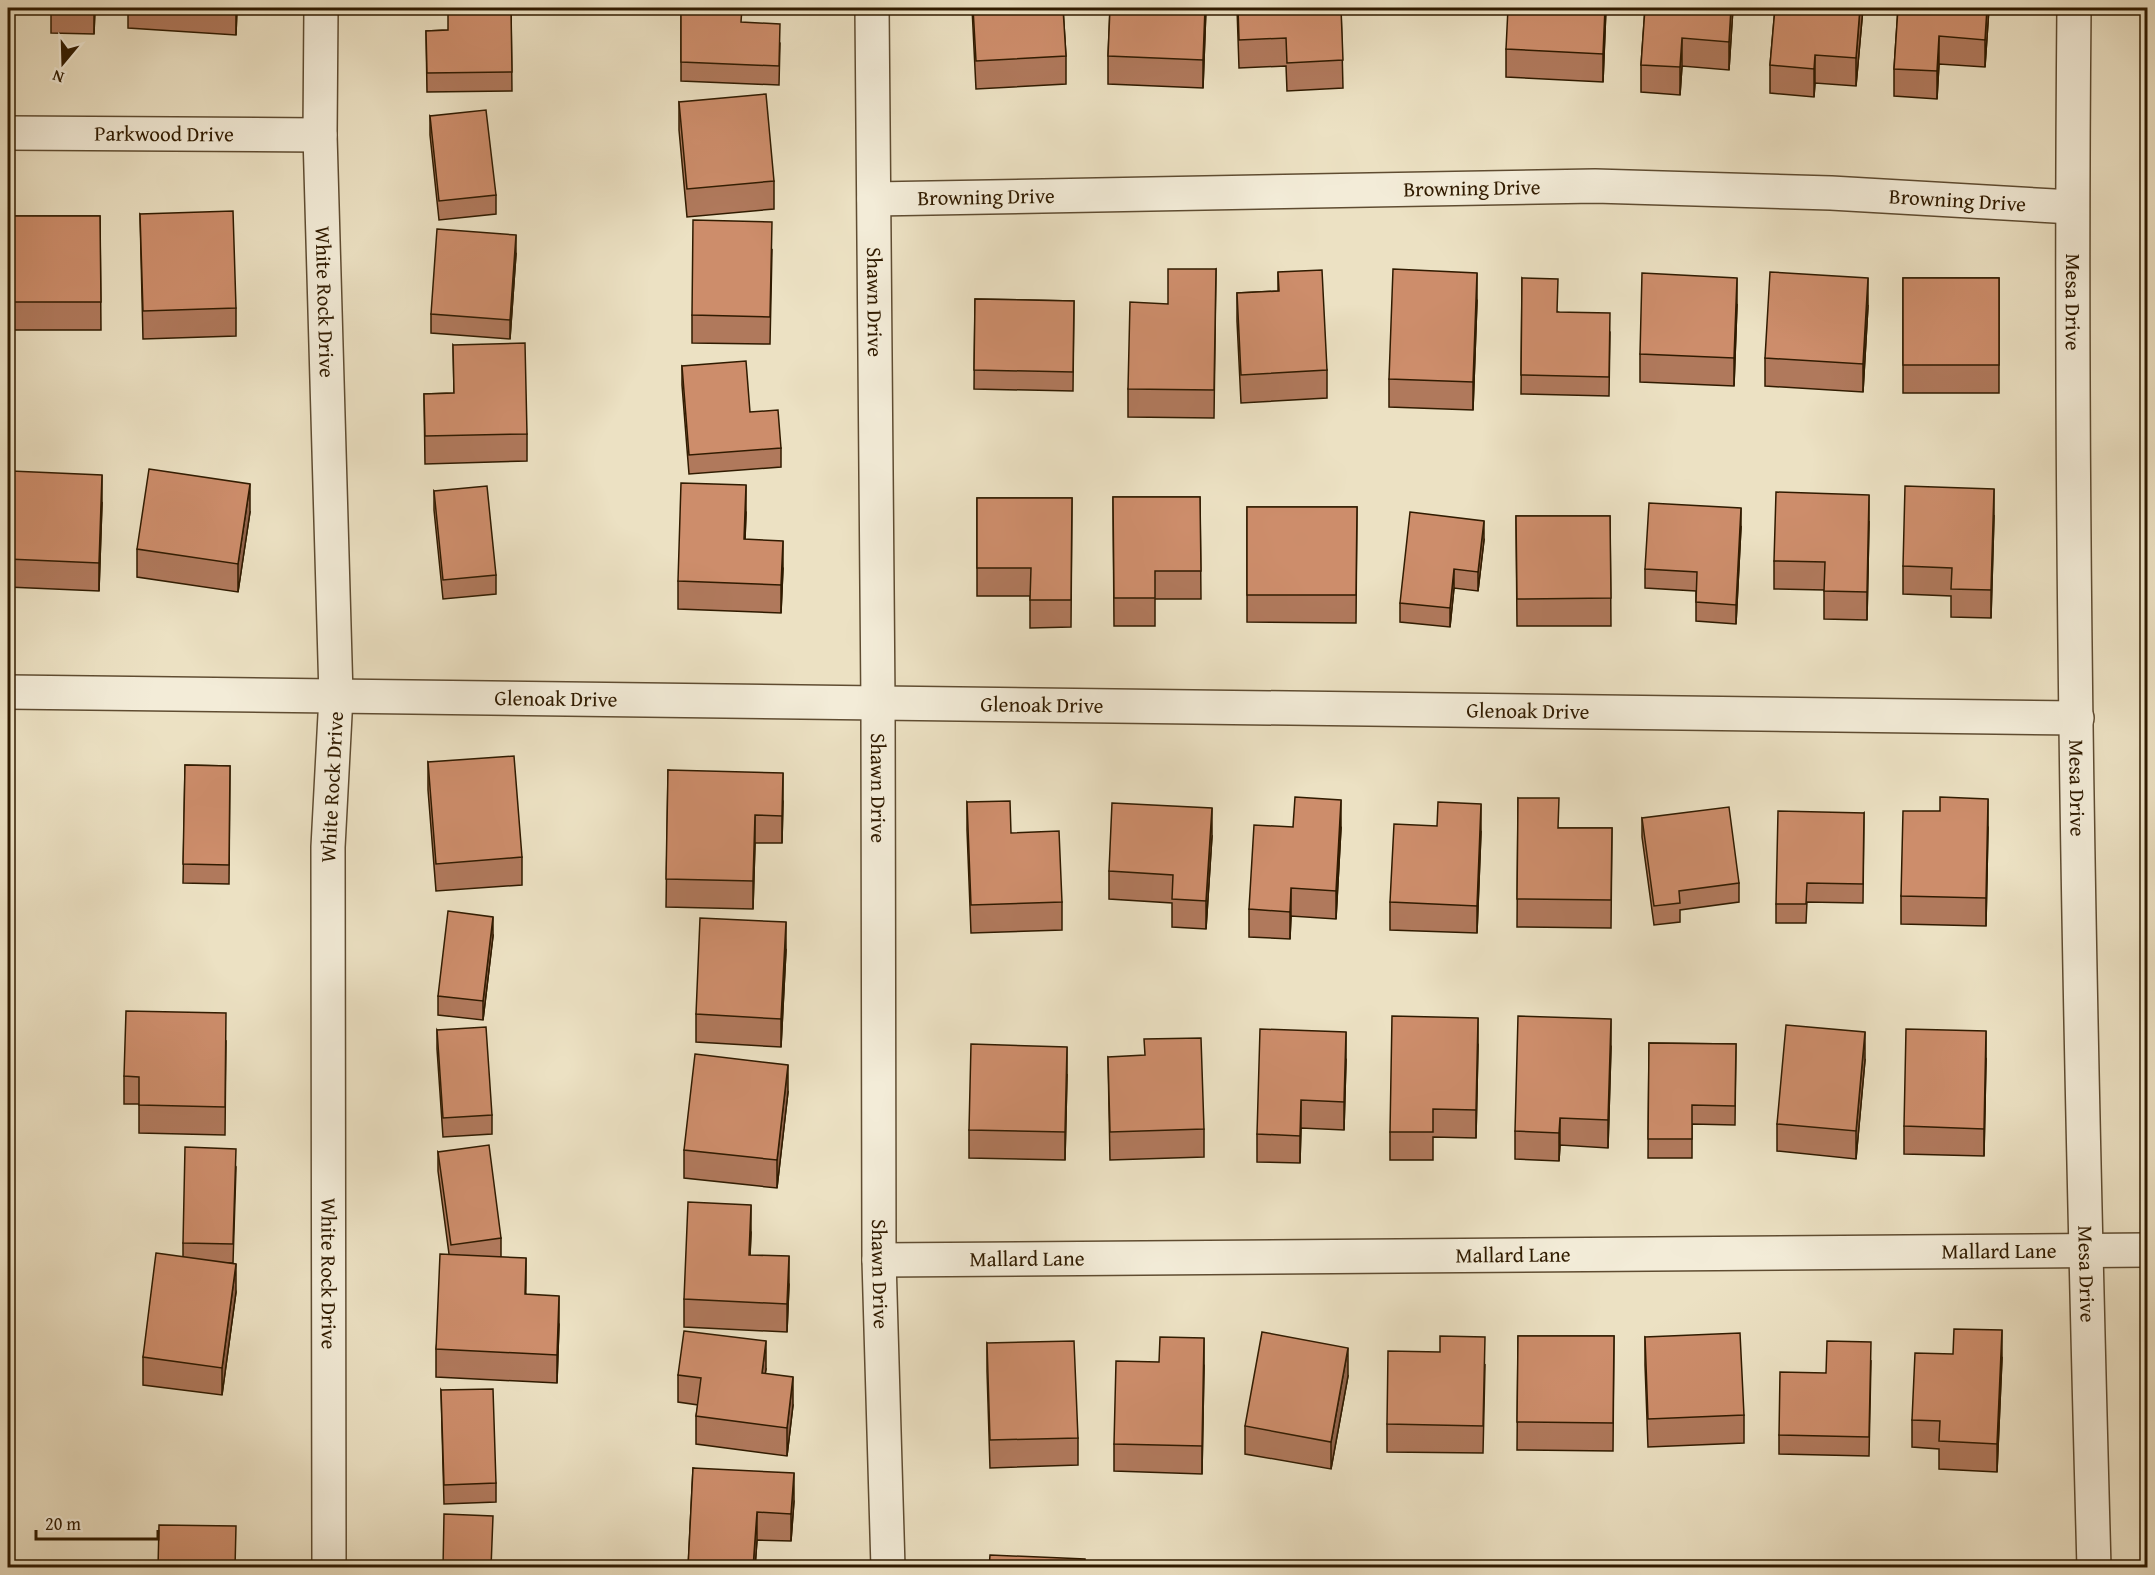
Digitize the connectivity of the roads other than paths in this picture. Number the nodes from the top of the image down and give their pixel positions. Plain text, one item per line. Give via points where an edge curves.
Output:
1 (321, 8) edge
2 (872, 8) edge
3 (2074, 8) edge
4 (8, 133) edge
5 (320, 135) junction
6 (874, 199) junction
7 (2072, 207) junction
8 (8, 692) edge
9 (336, 696) junction
10 (878, 703) junction
11 (2077, 718) junction
12 (2086, 1250) junction
13 (2148, 1250) edge
14 (879, 1260) junction
15 (329, 1568) edge
16 (888, 1568) edge
17 (2094, 1568) edge

1 - 5 street, White Rock Drive
2 - 6 street, Shawn Drive
3 - 7 street, Mesa Drive
4 - 5 street, Parkwood Drive
5 - 9 street, White Rock Drive
6 - 7 street, Browning Drive via 1595,186 1831,193
6 - 10 street, Shawn Drive
7 - 11 street, Mesa Drive
8 - 9 street, Glenoak Drive
9 - 10 street, Glenoak Drive
9 - 15 street, White Rock Drive via 328,847
10 - 11 street, Glenoak Drive
10 - 14 street, Shawn Drive
11 - 12 street, Mesa Drive
12 - 13 street, Mallard Lane
12 - 14 street, Mallard Lane
12 - 17 street, Mesa Drive
14 - 16 street, Shawn Drive

